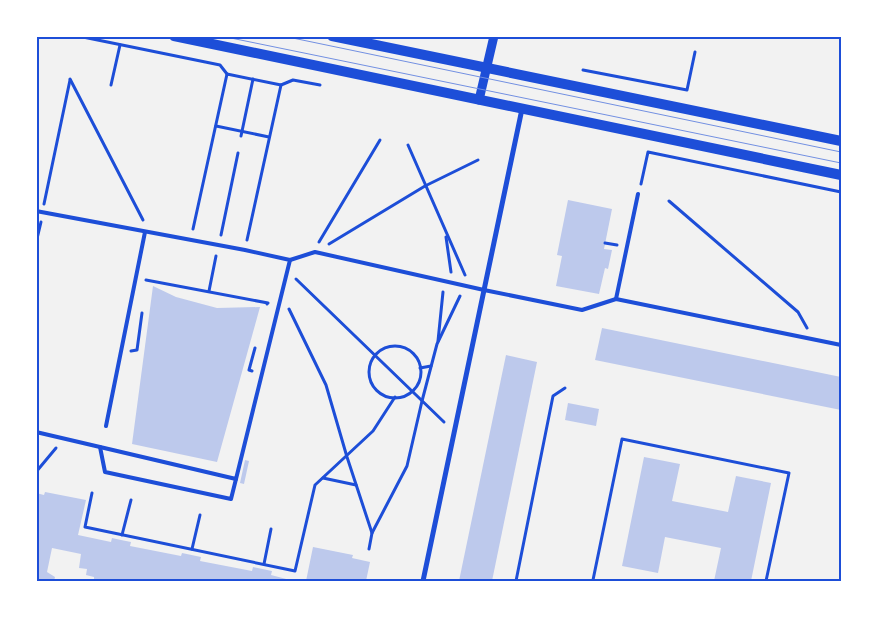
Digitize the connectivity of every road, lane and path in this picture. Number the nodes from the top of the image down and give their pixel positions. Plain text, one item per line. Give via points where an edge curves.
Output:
1 (78, 36) edge
2 (174, 36) edge
3 (332, 36) edge
4 (494, 36) edge
5 (837, 36) edge
6 (841, 37) edge
7 (120, 45) junction
8 (695, 52) dead end
9 (486, 68) junction
10 (583, 70) dead end
11 (227, 74) junction
12 (253, 79) junction
13 (111, 85) dead end
14 (281, 85) junction
15 (320, 85) dead end
16 (479, 100) junction
17 (522, 109) junction
18 (216, 126) junction
19 (242, 132) junction
20 (242, 136) dead end
21 (270, 137) junction
22 (380, 140) dead end
23 (841, 141) edge
24 (408, 145) dead end
25 (238, 153) dead end
26 (478, 160) dead end
27 (841, 175) edge
28 (425, 186) junction
29 (841, 192) edge
30 (638, 194) joint
31 (669, 201) dead end
32 (36, 211) edge
33 (42, 212) junction
34 (445, 231) junction
35 (148, 232) junction
36 (190, 240) junction
37 (36, 243) edge
38 (219, 245) junction
39 (245, 250) junction
40 (315, 252) junction
41 (290, 260) junction
42 (288, 271) junction
43 (445, 281) junction
44 (453, 283) junction
45 (465, 286) junction
46 (470, 287) junction
47 (145, 288) dead end
48 (484, 290) junction
49 (209, 291) junction
50 (282, 295) junction
51 (616, 299) junction
52 (143, 305) dead end
53 (265, 311) dead end
54 (813, 339) junction
55 (437, 344) junction
56 (256, 345) dead end
57 (841, 345) edge
58 (137, 350) dead end
59 (375, 355) junction
60 (431, 366) junction
61 (420, 368) junction
62 (248, 370) dead end
63 (565, 388) dead end
64 (411, 391) junction
65 (395, 397) junction
66 (422, 401) junction
67 (106, 426) dead end
68 (454, 431) junction
69 (36, 432) edge
70 (64, 438) junction
71 (100, 447) junction
72 (347, 457) junction
73 (36, 472) edge
74 (323, 478) junction
75 (236, 479) junction
76 (356, 485) junction
77 (92, 493) dead end
78 (130, 500) dead end
79 (200, 515) dead end
80 (272, 529) dead end
81 (372, 533) junction
82 (122, 535) junction
83 (192, 550) junction
84 (369, 550) dead end
85 (264, 564) junction
86 (517, 580) edge
87 (423, 581) edge
88 (599, 581) edge
89 (766, 581) edge

1 - 7 path
2 - 16 main road
3 - 9 main road
4 - 9 street
5 - 6 lane
7 - 11 path via 220,65
7 - 13 path
8 - 10 path via 687,90
9 - 16 street
9 - 23 main road
11 - 12 path
11 - 18 path
12 - 14 path
12 - 19 path
14 - 15 path via 293,80
14 - 21 path
16 - 17 main road
17 - 27 main road
17 - 48 street
18 - 19 path
18 - 36 path
19 - 20 path
19 - 21 path
21 - 39 path
22 - 40 path via 320,236
24 - 28 path
25 - 38 path
26 - 28 path
28 - 34 path
28 - 40 path
29 - 30 path via 648,152
30 - 51 lane
31 - 54 path via 798,312
32 - 33 lane
33 - 35 lane
33 - 35 path via 70,79
33 - 37 path
34 - 44 path
34 - 46 path
35 - 36 lane
35 - 67 lane
36 - 38 lane
38 - 39 lane
38 - 49 path
39 - 41 lane
40 - 41 lane
40 - 43 lane
41 - 42 lane
42 - 50 lane
42 - 59 path
43 - 44 lane
43 - 55 path
44 - 45 lane
45 - 46 lane
45 - 55 path
46 - 48 lane
47 - 49 path via 146,279
48 - 51 lane via 582,310
48 - 68 street
49 - 53 path via 268,303
50 - 72 path via 326,384
50 - 75 lane
51 - 54 lane
52 - 58 path
54 - 57 lane
55 - 60 path
56 - 62 path
59 - 61 path via 386,348 402,347 416,357
59 - 64 path
59 - 65 path via 370,365 371,382 383,395
60 - 61 path
60 - 66 path
61 - 64 path via 419,381
63 - 86 path via 553,396
64 - 65 path via 400,398
64 - 66 path
65 - 72 path via 373,431
66 - 68 path
66 - 81 path via 407,466
68 - 87 street
69 - 70 lane
70 - 71 lane
70 - 73 path
71 - 75 lane
71 - 75 lane via 105,472 231,499
72 - 74 path
72 - 76 path
74 - 76 path
74 - 85 path via 315,485 295,571
76 - 81 path
77 - 82 path via 85,527
78 - 82 path
79 - 83 path
80 - 85 path
81 - 84 path
82 - 83 path
83 - 85 path
88 - 89 path via 593,580 622,438 789,473

